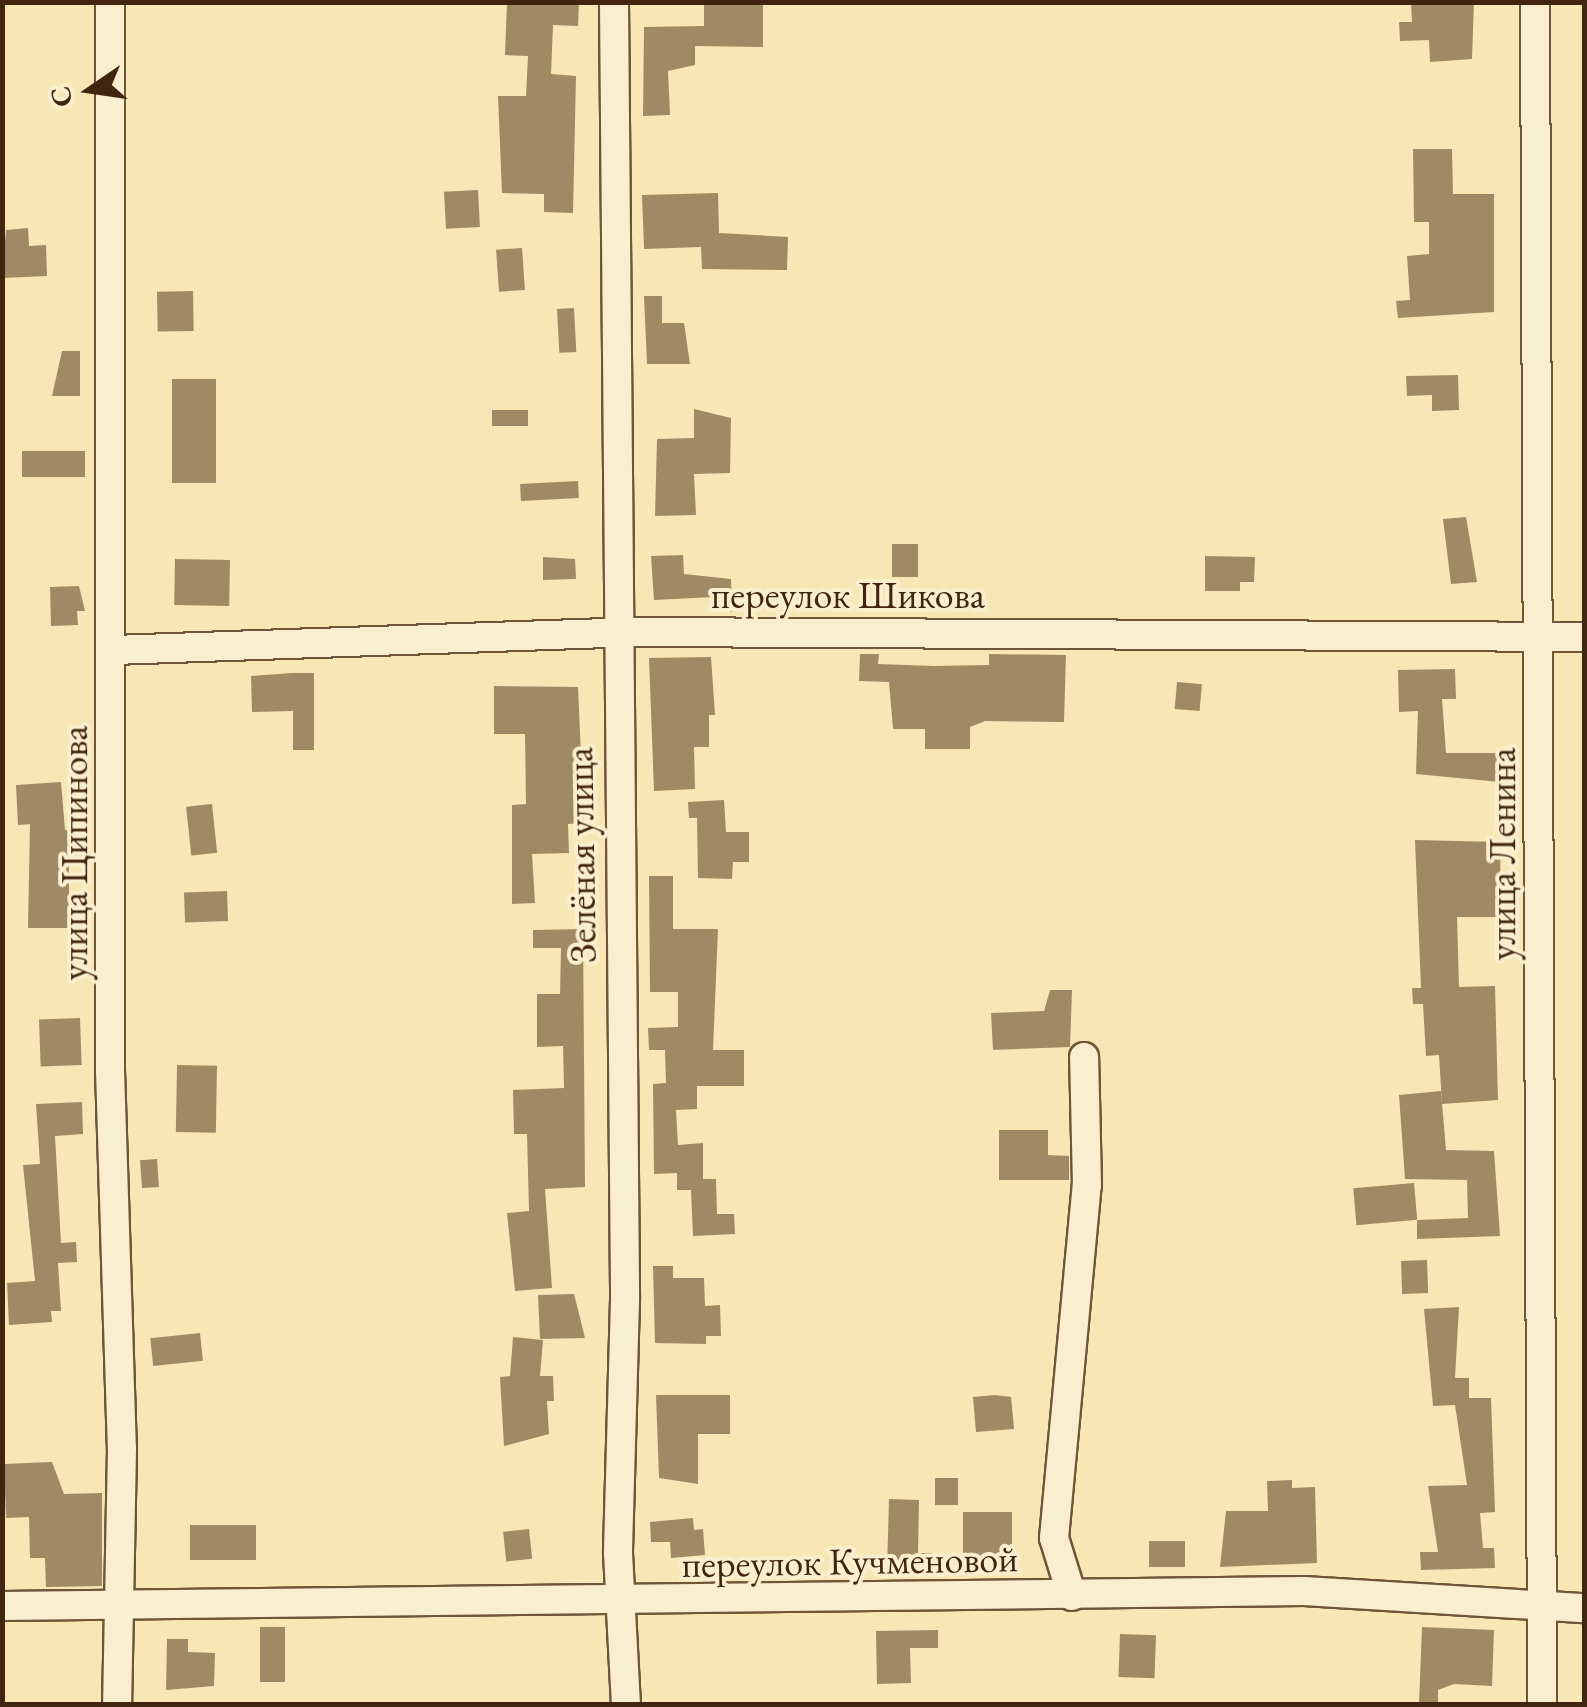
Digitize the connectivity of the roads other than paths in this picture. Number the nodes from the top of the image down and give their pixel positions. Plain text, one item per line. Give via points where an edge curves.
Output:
1 (110, 2) edge
2 (614, 2) edge
3 (1534, 2) edge
4 (615, 634) junction
5 (1540, 636) junction
6 (1584, 638) edge
7 (112, 650) junction
8 (1084, 1057) dead end
9 (1072, 1596) junction
10 (116, 1600) junction
11 (624, 1603) junction
12 (2, 1606) edge
13 (1541, 1607) junction
14 (1584, 1608) edge
15 (117, 1704) edge
16 (626, 1704) edge
17 (1542, 1704) edge

1 - 7 street, улица Ципинова
2 - 4 street, Зелёная улица
3 - 5 street, улица Ленина
4 - 5 street, переулок Шикова
4 - 7 street, переулок Шикова
4 - 11 street, Зелёная улица via 625,1300 618,1553
5 - 6 street, переулок Шикова
5 - 13 street, улица Ленина
7 - 10 street, улица Ципинова via 110,1070 122,1449
8 - 9 street via 1088,1185 1054,1538
9 - 11 street, переулок Кучменовой
9 - 13 street, переулок Кучменовой via 1400,1592
10 - 11 street, переулок Кучменовой
10 - 12 street, переулок Кучменовой
10 - 15 street, улица Ципинова
11 - 16 street, Зелёная улица
13 - 14 street, переулок Кучменовой
13 - 17 street, улица Ленина

